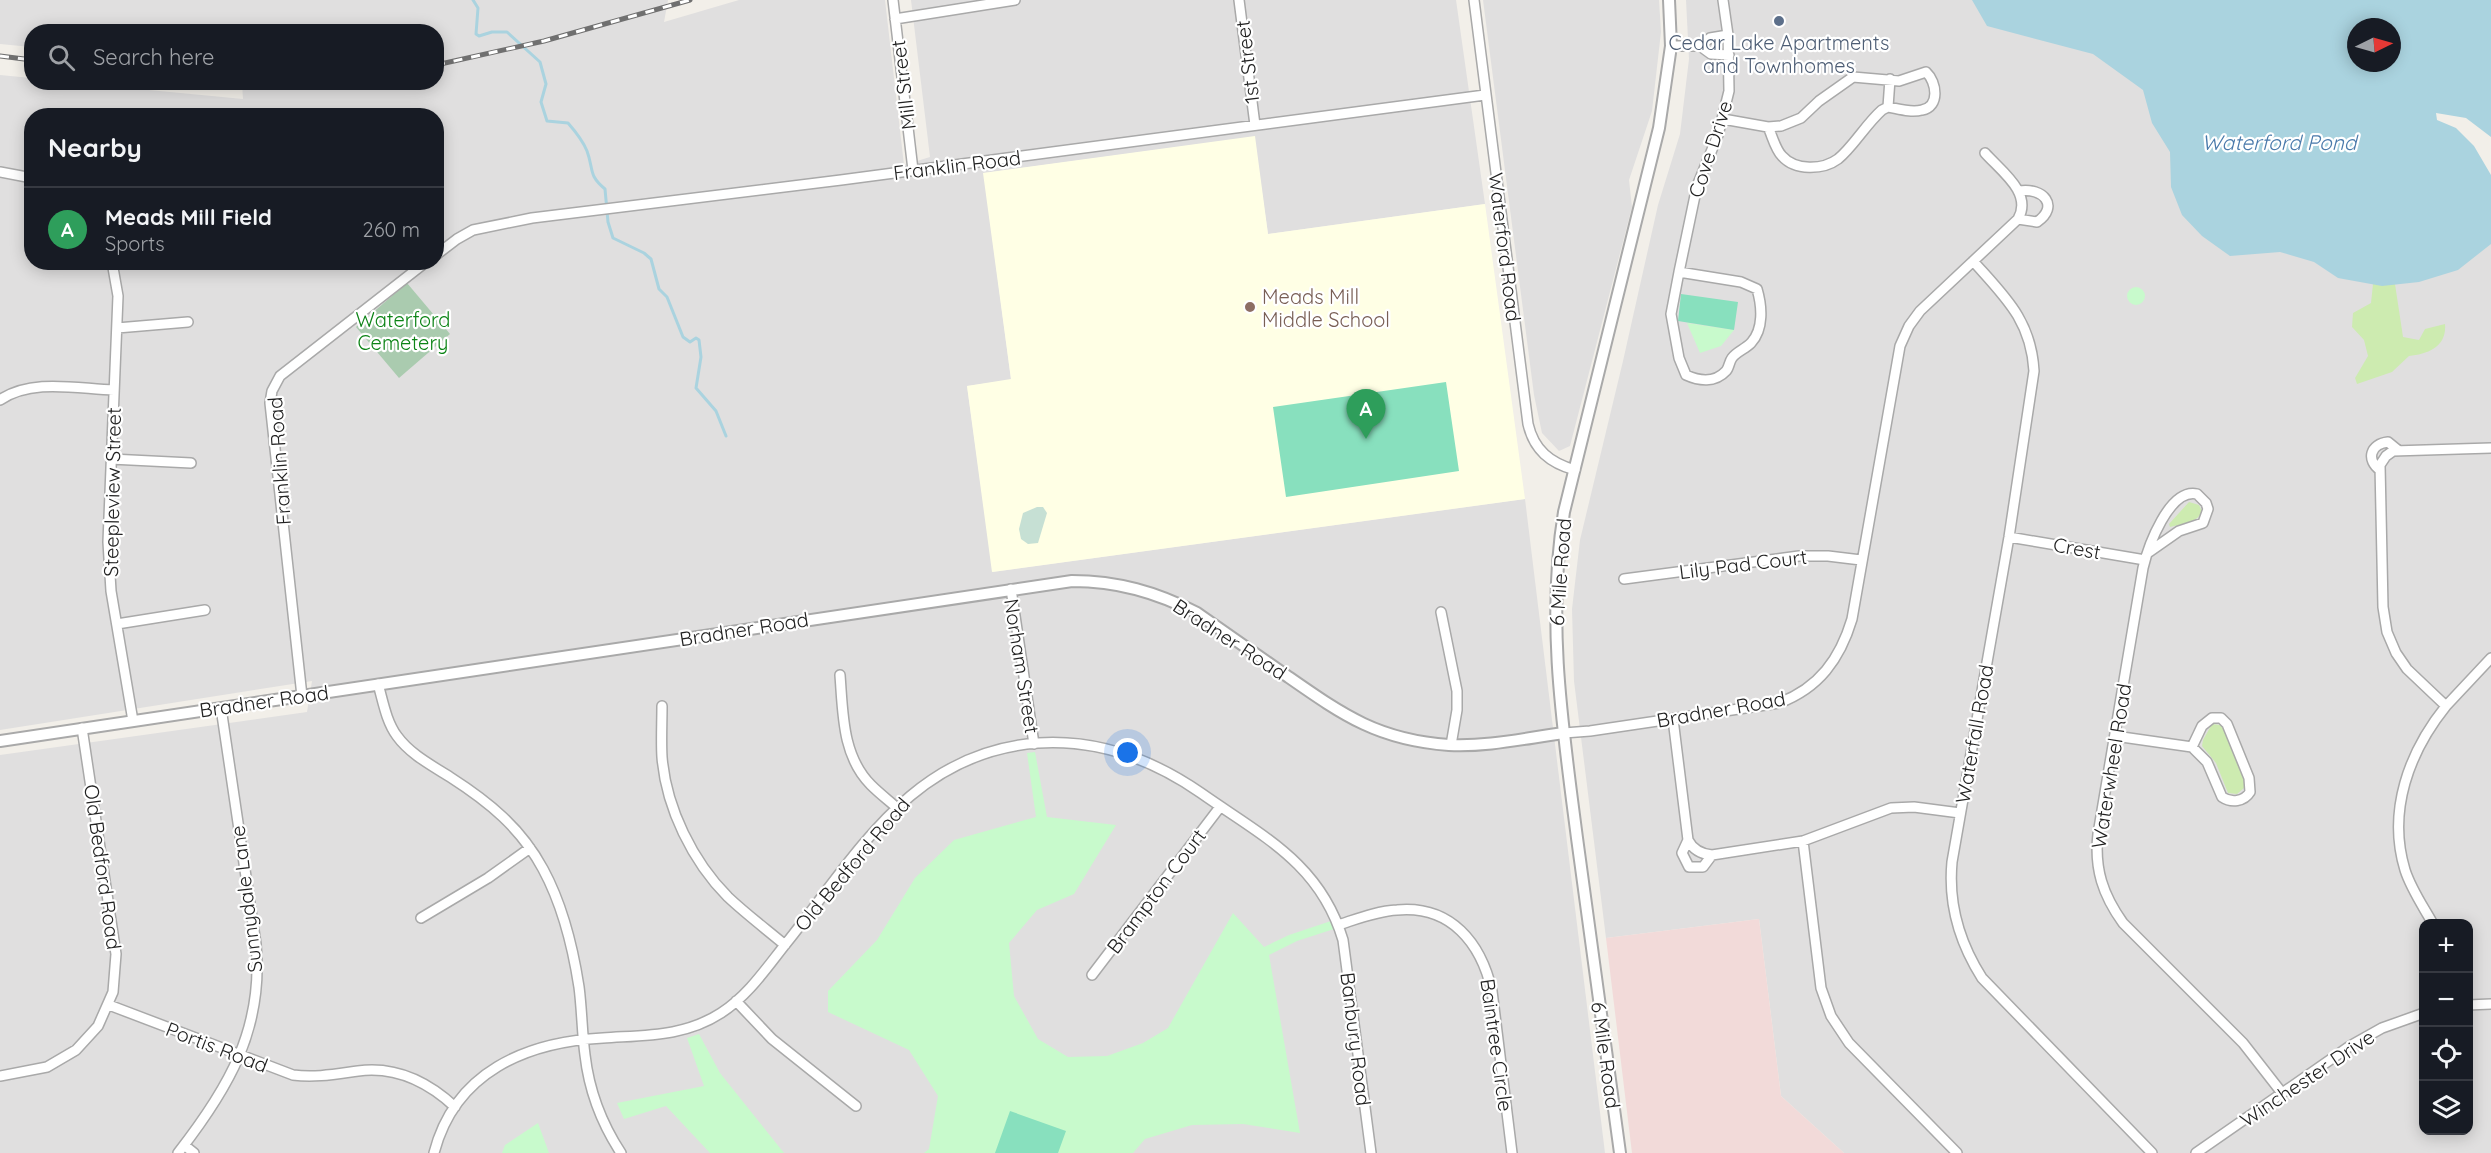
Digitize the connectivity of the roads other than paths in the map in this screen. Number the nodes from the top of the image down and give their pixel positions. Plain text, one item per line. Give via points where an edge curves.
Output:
1 (893, 0) edge
2 (1015, 0) edge
3 (1239, 0) edge
4 (1474, 0) edge
5 (1670, 0) edge
6 (1723, 0) edge
7 (895, 19) junction
8 (1728, 35) junction
9 (1671, 46) junction
10 (1700, 46) junction
11 (1729, 55) junction
12 (1890, 79) junction
13 (1485, 95) junction
14 (1888, 107) junction
15 (1724, 119) junction
16 (1255, 124) junction
17 (1768, 126) junction
18 (1984, 153) dead end
19 (913, 170) junction
20 (0, 172) edge
21 (24, 176) edge
22 (2019, 191) junction
23 (2018, 219) junction
24 (444, 249) edge
25 (1973, 261) junction
26 (113, 270) edge
27 (416, 270) edge
28 (1679, 272) junction
29 (188, 322) dead end
30 (117, 328) junction
31 (114, 390) junction
32 (0, 400) edge
33 (2491, 448) edge
34 (2399, 451) junction
35 (111, 459) junction
36 (191, 463) dead end
37 (1575, 470) junction
38 (2380, 470) junction
39 (2009, 537) junction
40 (2147, 556) junction
41 (1861, 560) junction
42 (1624, 579) dead end
43 (1011, 589) junction
44 (206, 610) dead end
45 (1441, 612) dead end
46 (117, 624) junction
47 (2491, 658) edge
48 (840, 675) dead end
49 (378, 684) junction
50 (302, 696) junction
51 (662, 706) dead end
52 (2446, 706) junction
53 (220, 708) junction
54 (1673, 718) junction
55 (133, 721) junction
56 (82, 728) junction
57 (1564, 733) junction
58 (2115, 736) junction
59 (0, 741) edge
60 (1034, 744) junction
61 (1451, 745) junction
62 (2192, 747) junction
63 (896, 807) junction
64 (1220, 807) junction
65 (1960, 813) junction
66 (1688, 840) junction
67 (1803, 841) junction
68 (530, 848) junction
69 (1712, 855) junction
70 (421, 918) dead end
71 (2430, 919) edge
72 (1338, 925) junction
73 (785, 945) junction
74 (1092, 975) dead end
75 (736, 1001) junction
76 (2491, 1004) edge
77 (109, 1005) junction
78 (2473, 1005) edge
79 (2419, 1014) edge
80 (584, 1040) junction
81 (239, 1056) junction
82 (0, 1076) edge
83 (2282, 1093) junction
84 (856, 1106) dead end
85 (455, 1107) junction
86 (181, 1149) edge
87 (194, 1153) edge
88 (434, 1153) edge
89 (621, 1153) edge
90 (1371, 1153) edge
91 (1512, 1153) edge
92 (1620, 1153) edge
93 (1957, 1153) edge
94 (2152, 1153) edge
95 (2196, 1153) edge

1 - 7 street, Mill Street
2 - 7 street
3 - 16 street, 1st Street
4 - 13 street, Waterford Road
5 - 9 street, 6 Mile Road
6 - 8 street, Cove Drive
7 - 19 street, Mill Street
8 - 10 street via 1710,38
8 - 11 street, Cove Drive
9 - 10 street
9 - 37 street, 6 Mile Road via 1646,189
10 - 11 street via 1711,54
11 - 15 street, Cove Drive
12 - 14 street
12 - 14 street via 1899,81 1926,72 1933,78 1935,97 1923,110
12 - 17 street via 1853,77 1801,118 1781,126
13 - 16 street, Franklin Road
13 - 37 street, Waterford Road via 1528,424 1542,453 1554,463
14 - 17 street via 1872,119 1838,159 1823,166 1806,168 1781,156
15 - 17 street
15 - 28 street, Cove Drive via 1697,186
16 - 19 street, Franklin Road
18 - 22 street
19 - 24 street, Franklin Road via 484,227 465,234
20 - 21 street
22 - 23 street via 2023,208
22 - 23 street via 2042,193 2047,210 2037,222
23 - 25 street, Bradner Road
25 - 39 street, Waterfall Road via 2018,314 2033,357 2033,385
25 - 41 street, Bradner Road via 1920,311 1900,346
26 - 30 street, Steepleview Street
27 - 50 street, Franklin Road via 280,376 272,391 270,403
28 - 28 street, Cove Drive via 1671,314 1679,358 1686,375 1711,380 1726,371 1733,357 1752,343 1762,307 1757,289 1742,282
29 - 30 street
30 - 31 street, Steepleview Street
31 - 32 street via 31,388
31 - 35 street, Steepleview Street
33 - 34 street
34 - 38 street via 2386,456
34 - 38 street via 2388,442 2375,446 2371,459
35 - 36 street
35 - 46 street, Steepleview Street via 108,542
37 - 57 street, 6 Mile Road via 1564,512 1557,566 1556,645
38 - 52 street via 2387,632 2407,669
39 - 40 street, Crest
39 - 65 street, Waterfall Road
40 - 40 street, Waterwheel Road via 2179,531 2203,524 2208,509 2202,499 2191,493 2178,499 2157,528
40 - 58 street, Waterwheel Road
41 - 42 street, Lily Pad Court via 1799,556
41 - 54 street, Bradner Road via 1846,637 1832,665 1815,682 1779,702
43 - 49 street, Bradner Road
43 - 60 street, Norham Street
43 - 61 street, Bradner Road via 1087,581 1122,584 1156,594 1197,613 1352,719 1400,737
44 - 46 street
45 - 61 street via 1457,691
46 - 55 street, Steepleview Street
47 - 52 street
48 - 63 street via 851,753 862,775
49 - 50 street, Bradner Road
49 - 68 street via 390,723 404,745 493,806
50 - 53 street, Bradner Road
51 - 73 street via 664,771 689,843 728,897
52 - 71 street via 2412,760 2400,802 2401,854
53 - 55 street, Bradner Road
53 - 81 street, Sunnydale Lane via 257,957 255,992
54 - 57 street, Bradner Road
54 - 66 street
55 - 56 street, Bradner Road
56 - 59 street, Bradner Road
56 - 77 street, Old Bedford Road via 116,954
57 - 61 street, Bradner Road
57 - 92 street, 6 Mile Road
58 - 62 street
58 - 83 street, Waterwheel Road via 2097,845 2098,870 2105,894 2123,922 2243,1043
60 - 63 street, Old Bedford Road via 994,750 958,763 922,784
60 - 64 street, Old Bedford Road via 1081,744 1132,755 1179,778
62 - 62 street via 2207,762 2222,797 2232,801 2248,795 2249,778 2224,720 2206,720
63 - 73 street, Old Bedford Road
64 - 72 street, Old Bedford Road via 1301,866 1325,896
64 - 74 street, Brampton Court
65 - 67 street via 1891,808
65 - 94 street, Waterfall Road via 1951,891 1958,929 1971,960 1996,993
66 - 69 street via 1698,852
66 - 69 street via 1682,854 1689,867 1703,867
67 - 69 street
67 - 93 street via 1821,988 1830,1016 1849,1043
68 - 70 street
68 - 80 street via 552,888 569,941 579,985
72 - 90 street, Banbury Road via 1346,957
72 - 91 street, Baintree Circle via 1382,912 1415,910 1445,920 1472,942 1485,965 1492,991
73 - 75 street, Old Bedford Road
75 - 80 street, Old Bedford Road via 720,1014 676,1032
75 - 84 street via 772,1039
76 - 78 street
77 - 81 street, Portis Road
77 - 82 street via 92,1035 67,1057 37,1070
79 - 83 street, Winchester Drive via 2366,1037
80 - 85 street, Old Bedford Road via 541,1048 505,1062 476,1081
80 - 89 street via 593,1093
81 - 85 street, Portis Road via 303,1076 370,1070 399,1073 430,1086
81 - 86 street, Sunnydale Lane via 220,1095
83 - 95 street, Winchester Drive
85 - 88 street, Old Bedford Road
86 - 87 street, Sunnydale Lane

